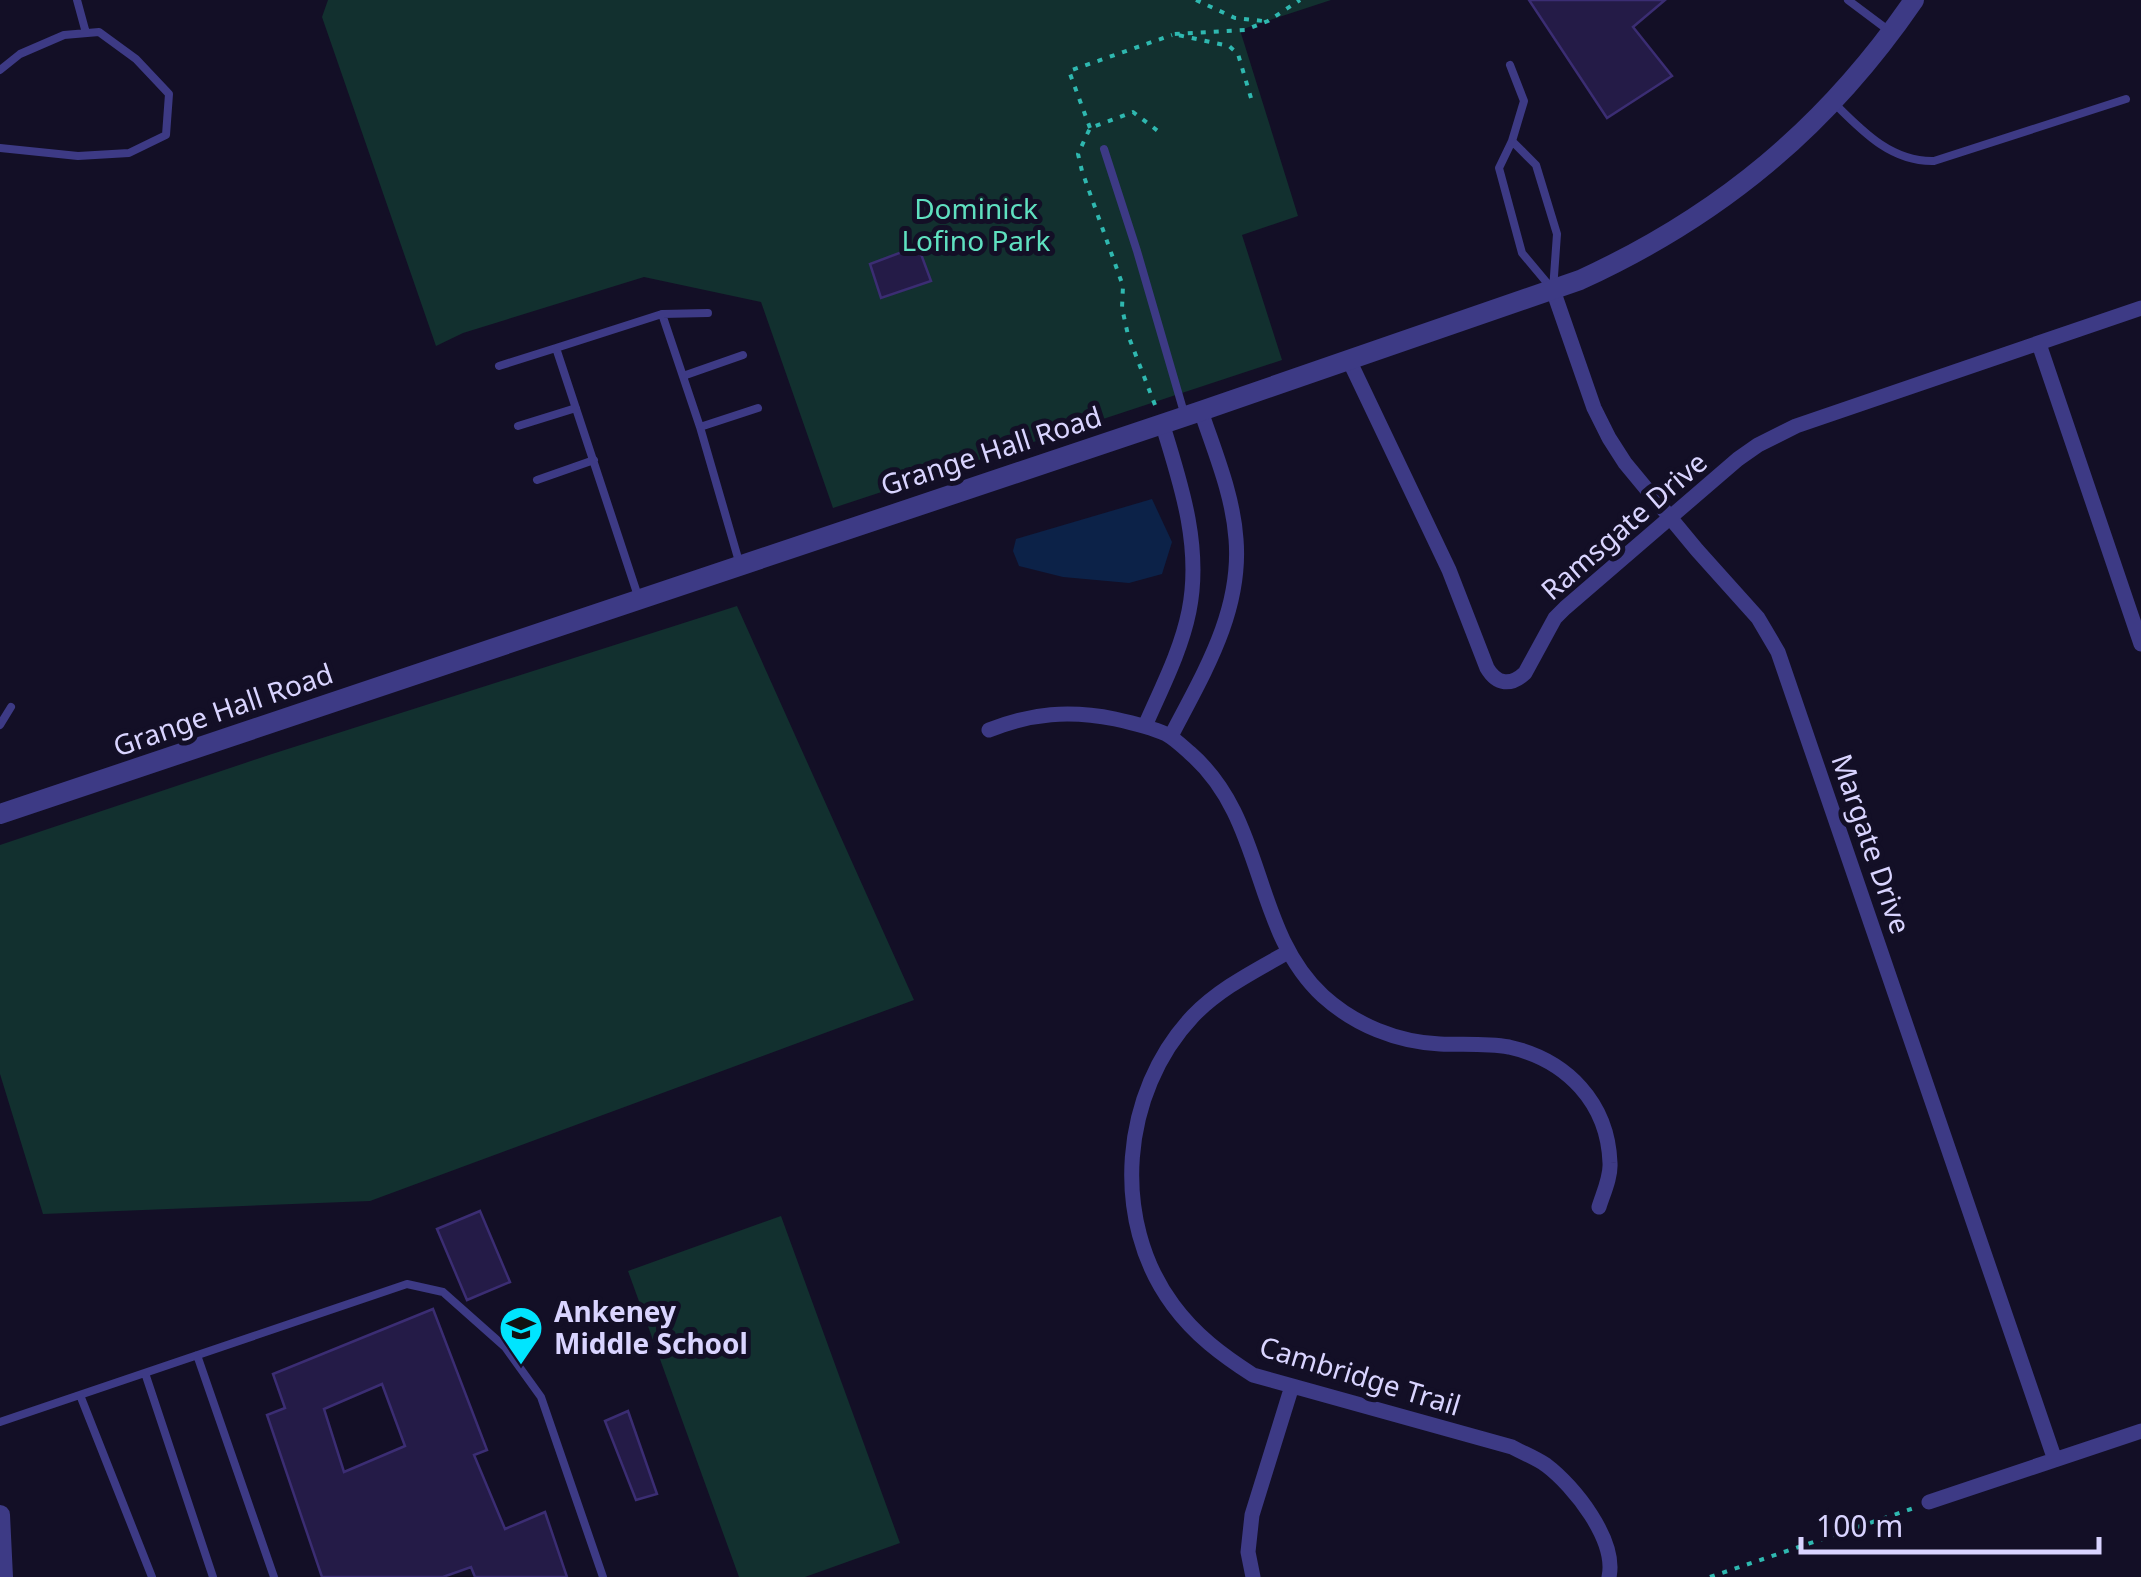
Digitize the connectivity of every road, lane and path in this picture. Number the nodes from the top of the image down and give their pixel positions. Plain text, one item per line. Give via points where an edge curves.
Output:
1 (77, 0) edge
2 (1196, 0) edge
3 (1300, 0) edge
4 (1848, 0) edge
5 (1914, 0) edge
6 (1268, 21) junction
7 (86, 33) junction
8 (1892, 33) junction
9 (1173, 34) junction
10 (1510, 65) dead end
11 (0, 70) edge
12 (1251, 98) dead end
13 (2126, 99) dead end
14 (1833, 102) junction
15 (1090, 128) junction
16 (1158, 130) dead end
17 (1512, 141) junction
18 (0, 148) edge
19 (1104, 150) dead end
20 (1554, 290) junction
21 (2141, 308) edge
22 (708, 313) dead end
23 (662, 314) junction
24 (2039, 344) junction
25 (556, 348) junction
26 (743, 355) dead end
27 (1349, 360) junction
28 (499, 366) dead end
29 (683, 376) junction
30 (576, 408) junction
31 (758, 408) dead end
32 (1193, 414) junction
33 (1162, 423) junction
34 (518, 426) dead end
35 (700, 426) junction
36 (594, 460) junction
37 (537, 480) dead end
38 (1670, 517) junction
39 (740, 565) junction
40 (639, 599) junction
41 (2141, 644) edge
42 (11, 707) dead end
43 (0, 725) edge
44 (1145, 726) junction
45 (989, 730) dead end
46 (1170, 736) junction
47 (0, 814) edge
48 (1288, 952) junction
49 (1599, 1207) dead end
50 (197, 1356) junction
51 (144, 1373) junction
52 (1292, 1386) junction
53 (80, 1396) junction
54 (0, 1422) edge
55 (2141, 1431) edge
56 (2055, 1460) junction
57 (1929, 1502) joint
58 (0, 1516) edge
59 (4, 1577) edge
60 (152, 1577) edge
61 (213, 1577) edge
62 (274, 1577) edge
63 (603, 1577) edge
64 (1254, 1577) edge
65 (1609, 1577) edge
66 (1710, 1577) edge

1 - 7 lane
2 - 6 path via 1235,18
3 - 6 path
4 - 8 lane
5 - 8 street, Grange Hall Road
6 - 9 path via 1245,30
7 - 11 lane via 64,34
7 - 18 lane via 99,32 170,94 166,135 129,153
8 - 14 street, Grange Hall Road
9 - 12 path via 1229,46 1238,54
9 - 15 path via 1069,71
10 - 17 lane via 1524,101
13 - 14 lane via 1921,161 1888,149
14 - 20 street, Grange Hall Road via 1779,154 1689,222
15 - 16 path via 1134,112
15 - 33 path via 1078,154 1082,172 1122,286 1128,335
17 - 20 lane via 1536,165 1557,234
17 - 20 lane via 1499,168 1522,254
19 - 32 lane
20 - 27 street, Grange Hall Road
20 - 38 street, Margate Drive via 1609,438
21 - 24 street, Ramsgate Drive
22 - 23 lane
23 - 25 lane
23 - 29 lane
24 - 38 street, Ramsgate Drive via 1780,432
24 - 41 street
25 - 28 lane
25 - 30 lane
26 - 29 lane
27 - 32 street, Grange Hall Road
27 - 38 street, Ramsgate Drive via 1449,570 1487,668 1500,681 1518,680 1564,608
29 - 35 lane
30 - 34 lane
30 - 36 lane
31 - 35 lane
32 - 33 street, Grange Hall Road
32 - 46 street via 1231,507 1236,572 1221,638
33 - 39 street, Grange Hall Road
33 - 44 street via 1179,476 1194,568 1189,612
35 - 39 lane
36 - 37 lane
36 - 40 lane
38 - 56 street, Margate Drive via 1758,618 1786,670
39 - 40 street, Grange Hall Road
40 - 47 street, Grange Hall Road
42 - 43 lane
44 - 45 street via 1060,713
44 - 46 street
46 - 48 street via 1229,798
48 - 49 street via 1324,997 1374,1029 1422,1042 1506,1047 1546,1060 1574,1080 1602,1116 1611,1166
48 - 52 street, Cambridge Trail via 1220,992 1173,1041 1142,1100 1131,1171 1142,1241 1173,1305 1223,1356 1253,1375
50 - 51 lane
50 - 62 lane
50 - 63 lane via 407,1284 443,1292 505,1347 542,1397
51 - 53 lane
51 - 61 lane
52 - 64 street via 1252,1515 1248,1552
52 - 65 street, Cambridge Trail via 1512,1447 1546,1464 1580,1498 1603,1538
53 - 54 lane
53 - 60 lane
55 - 56 street
56 - 57 street
57 - 66 path
58 - 59 street

